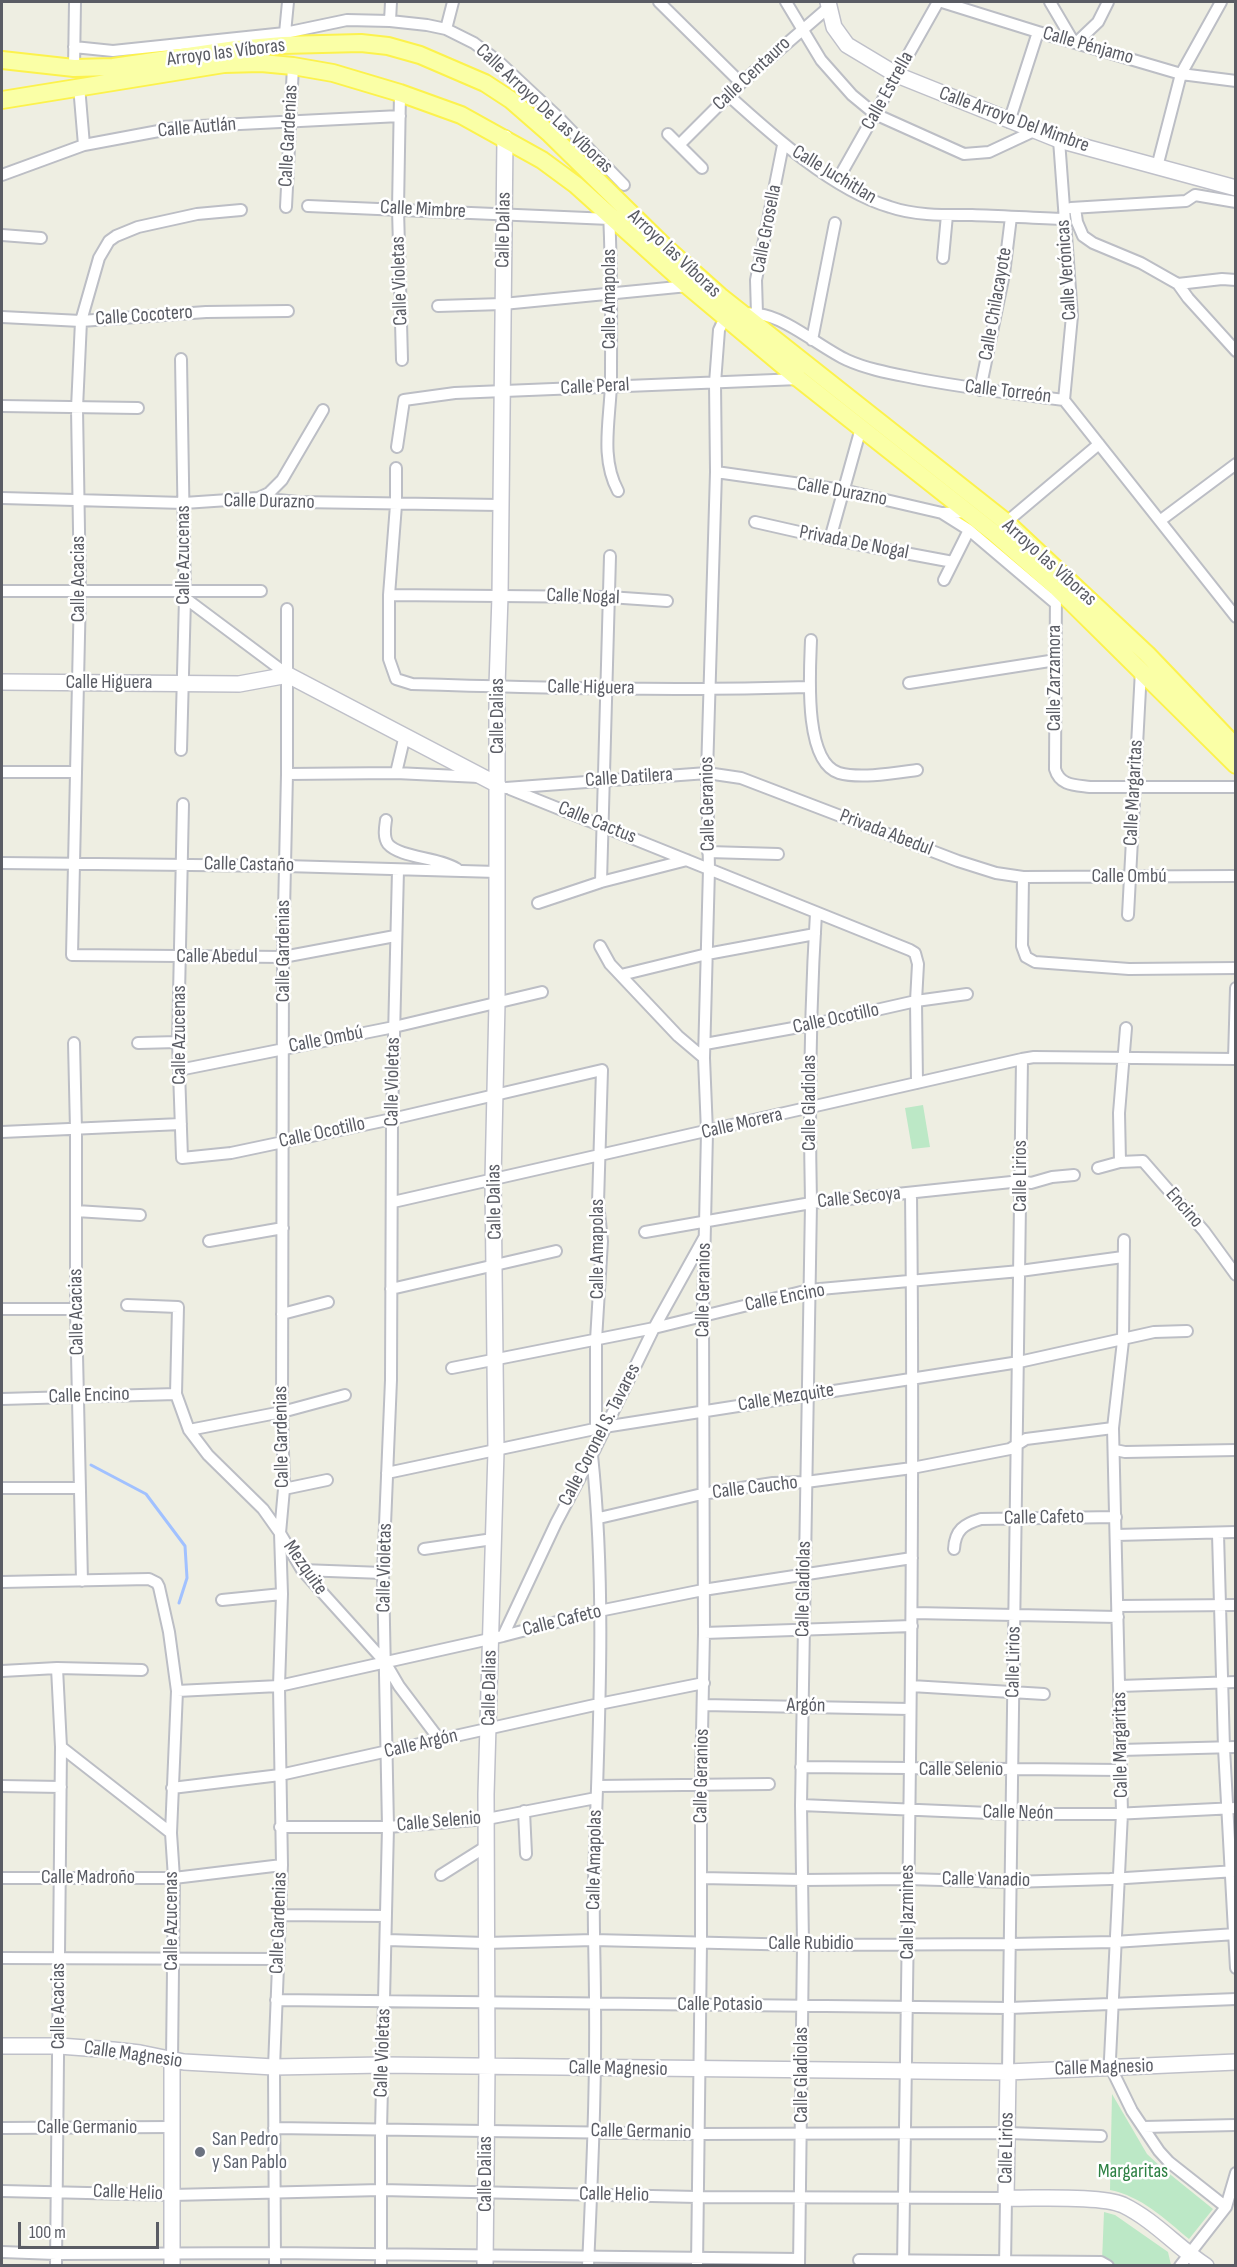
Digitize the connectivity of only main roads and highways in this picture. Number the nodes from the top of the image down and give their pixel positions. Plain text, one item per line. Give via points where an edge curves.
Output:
1 (2, 60) edge
2 (2, 100) edge
3 (742, 316) junction
4 (1000, 528) junction
5 (1236, 747) edge
6 (1236, 765) edge

1 - 3 main road, Arroyo las Víboras via 74,68 113,67 236,49 340,43 388,46 420,55 485,83 511,100
2 - 3 main road, Arroyo las Víboras via 224,64 261,63 333,73 461,115 505,138 551,166 688,286
3 - 4 main road, Arroyo las Víboras
3 - 4 main road, Arroyo las Víboras via 800,379 967,512
4 - 5 main road, Arroyo las Víboras via 1147,654
4 - 6 main road, Arroyo las Víboras via 1055,595 1141,670

